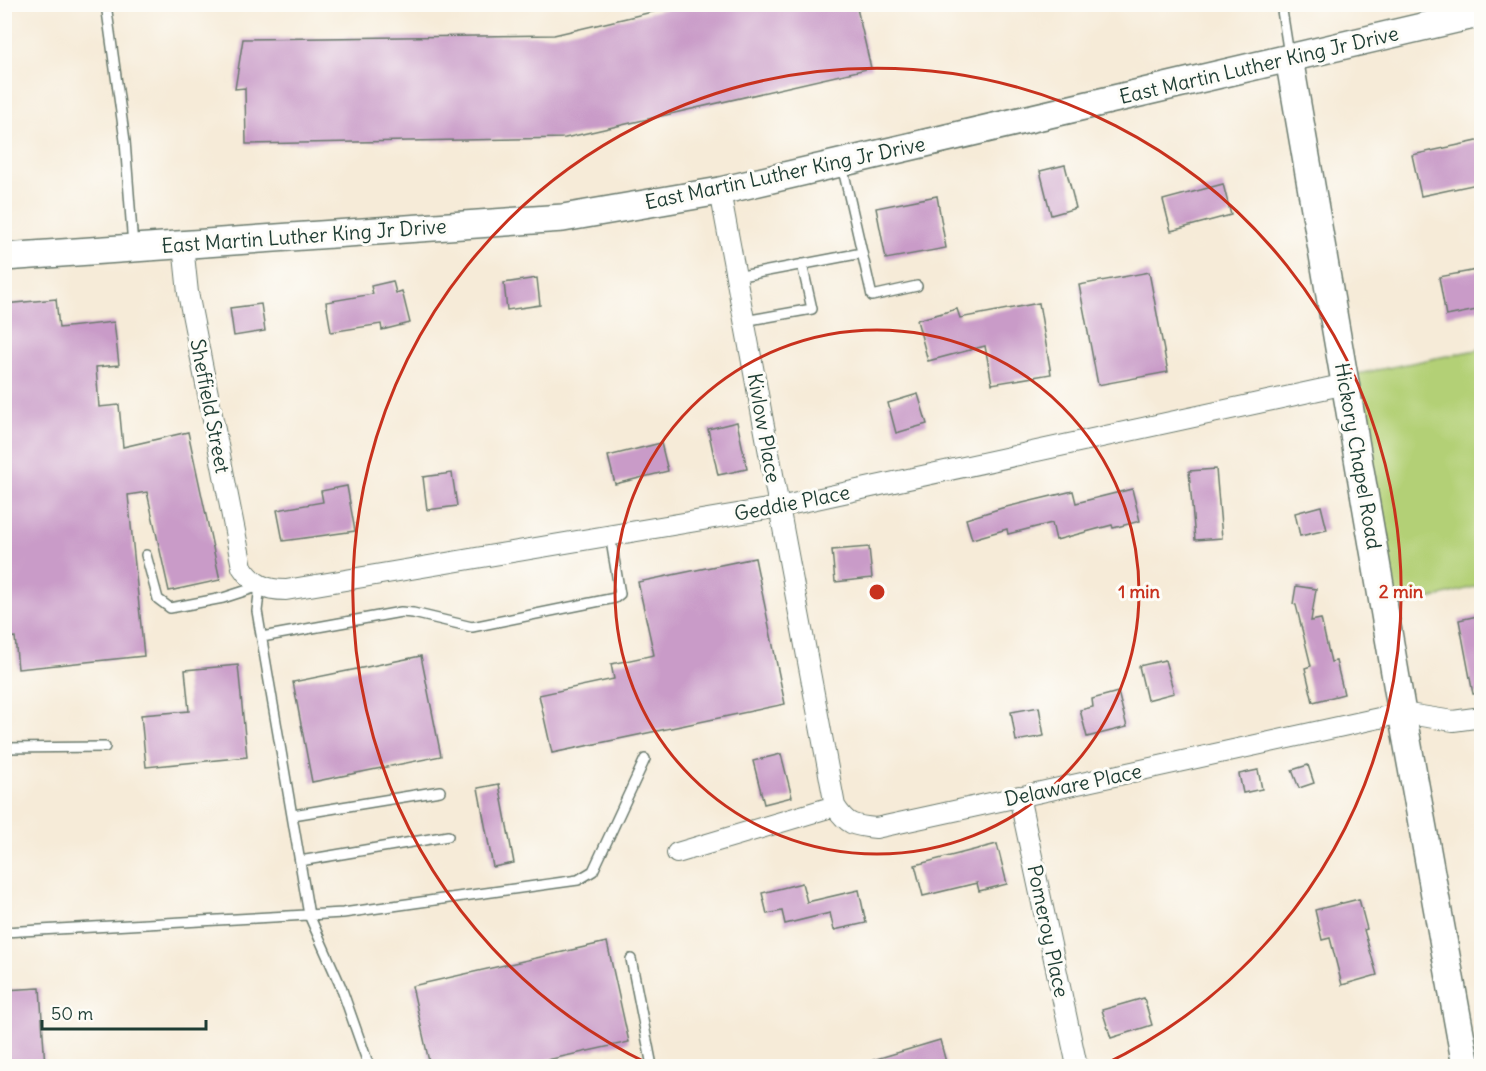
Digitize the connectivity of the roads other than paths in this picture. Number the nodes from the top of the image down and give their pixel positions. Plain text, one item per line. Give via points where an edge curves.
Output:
1 (106, 4) edge
2 (1281, 4) edge
3 (1482, 13) edge
4 (1289, 58) junction
5 (842, 162) junction
6 (720, 191) junction
7 (183, 244) junction
8 (134, 248) junction
9 (862, 253) junction
10 (4, 257) edge
11 (802, 264) junction
12 (736, 277) junction
13 (917, 286) dead end
14 (744, 321) junction
15 (1346, 384) junction
16 (779, 507) junction
17 (610, 535) junction
18 (146, 555) dead end
19 (260, 586) junction
20 (262, 637) junction
21 (1402, 713) junction
22 (1482, 717) edge
23 (105, 747) dead end
24 (4, 748) edge
25 (645, 759) dead end
26 (440, 791) dead end
27 (1019, 796) junction
28 (835, 806) junction
29 (293, 815) junction
30 (448, 836) dead end
31 (676, 853) dead end
32 (300, 861) junction
33 (309, 915) junction
34 (4, 932) edge
35 (631, 959) dead end
36 (369, 1066) edge
37 (652, 1066) edge
38 (1077, 1066) edge
39 (1466, 1066) edge

1 - 8 lane via 125,141
2 - 4 lane
3 - 4 main road, East Martin Luther King Jr Drive via 1452,16
4 - 5 main road, East Martin Luther King Jr Drive
4 - 15 main road, Hickory Chapel Road
5 - 6 main road, East Martin Luther King Jr Drive
5 - 9 lane
6 - 7 main road, East Martin Luther King Jr Drive via 563,218
6 - 12 street, Kivlow Place
7 - 8 main road, East Martin Luther King Jr Drive
7 - 19 street, Sheffield Street via 188,293 242,567
8 - 10 main road, East Martin Luther King Jr Drive
9 - 11 lane
9 - 13 lane via 872,296
11 - 12 lane
11 - 14 lane via 812,309
12 - 14 street, Kivlow Place
14 - 16 street, Kivlow Place
15 - 16 street, Geddie Place
15 - 21 main road, Hickory Chapel Road
16 - 17 street, Geddie Place
16 - 28 street, Kivlow Place
17 - 19 street, Geddie Place via 286,590
17 - 20 lane via 620,594 615,598 472,627 401,612
18 - 19 lane via 158,599 170,608
19 - 20 lane via 257,611
20 - 29 lane
21 - 22 street, Delaware Place via 1454,721
21 - 27 street, Delaware Place
21 - 39 main road, Hickory Chapel Road
23 - 24 lane
25 - 33 lane via 592,871 578,880
26 - 29 lane
27 - 28 street, Delaware Place via 876,828 855,826
27 - 38 street, Pomeroy Place
28 - 31 street
29 - 32 lane
30 - 32 lane
32 - 33 lane
33 - 34 lane
33 - 36 lane via 341,987
35 - 37 lane

